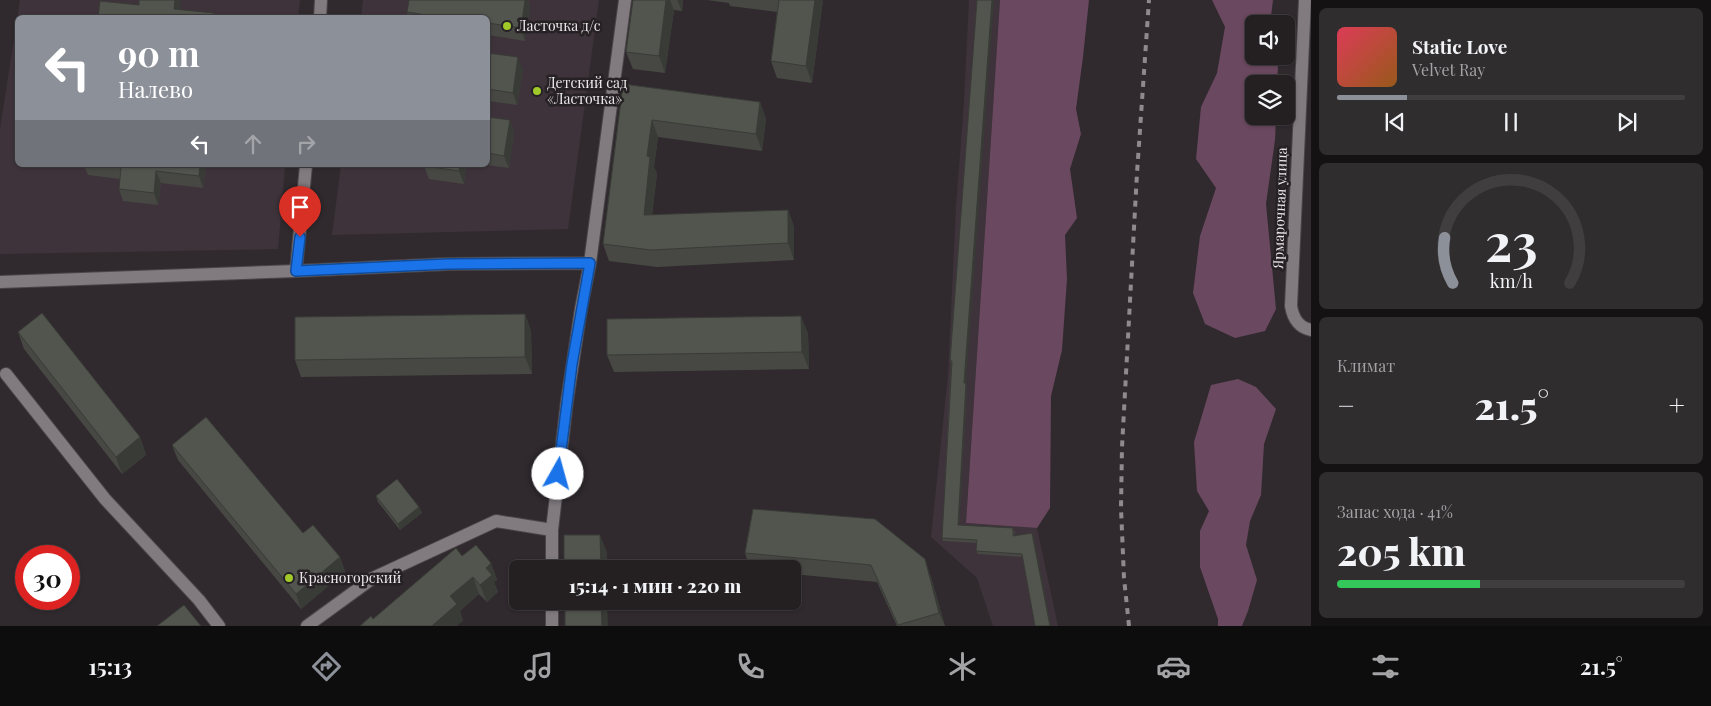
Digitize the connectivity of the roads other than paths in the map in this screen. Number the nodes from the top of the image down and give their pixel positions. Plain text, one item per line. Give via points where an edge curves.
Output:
1 (321, 0) edge
2 (625, 0) edge
3 (1305, 0) edge
4 (320, 15) edge
5 (306, 167) edge
6 (590, 263) junction
7 (296, 271) junction
8 (0, 282) edge
9 (1311, 330) edge
10 (6, 374) dead end
11 (552, 530) junction
12 (552, 560) edge
13 (552, 610) edge
14 (219, 626) edge
15 (307, 626) edge
16 (552, 626) edge

1 - 4 street
2 - 6 street
3 - 9 street, Ярмарочная улица via 1291,306 1299,325
5 - 7 street
6 - 7 street via 448,264
6 - 11 street via 567,401
7 - 8 street
10 - 14 street via 105,499
11 - 12 street
11 - 15 street via 496,521 372,578
13 - 16 street

